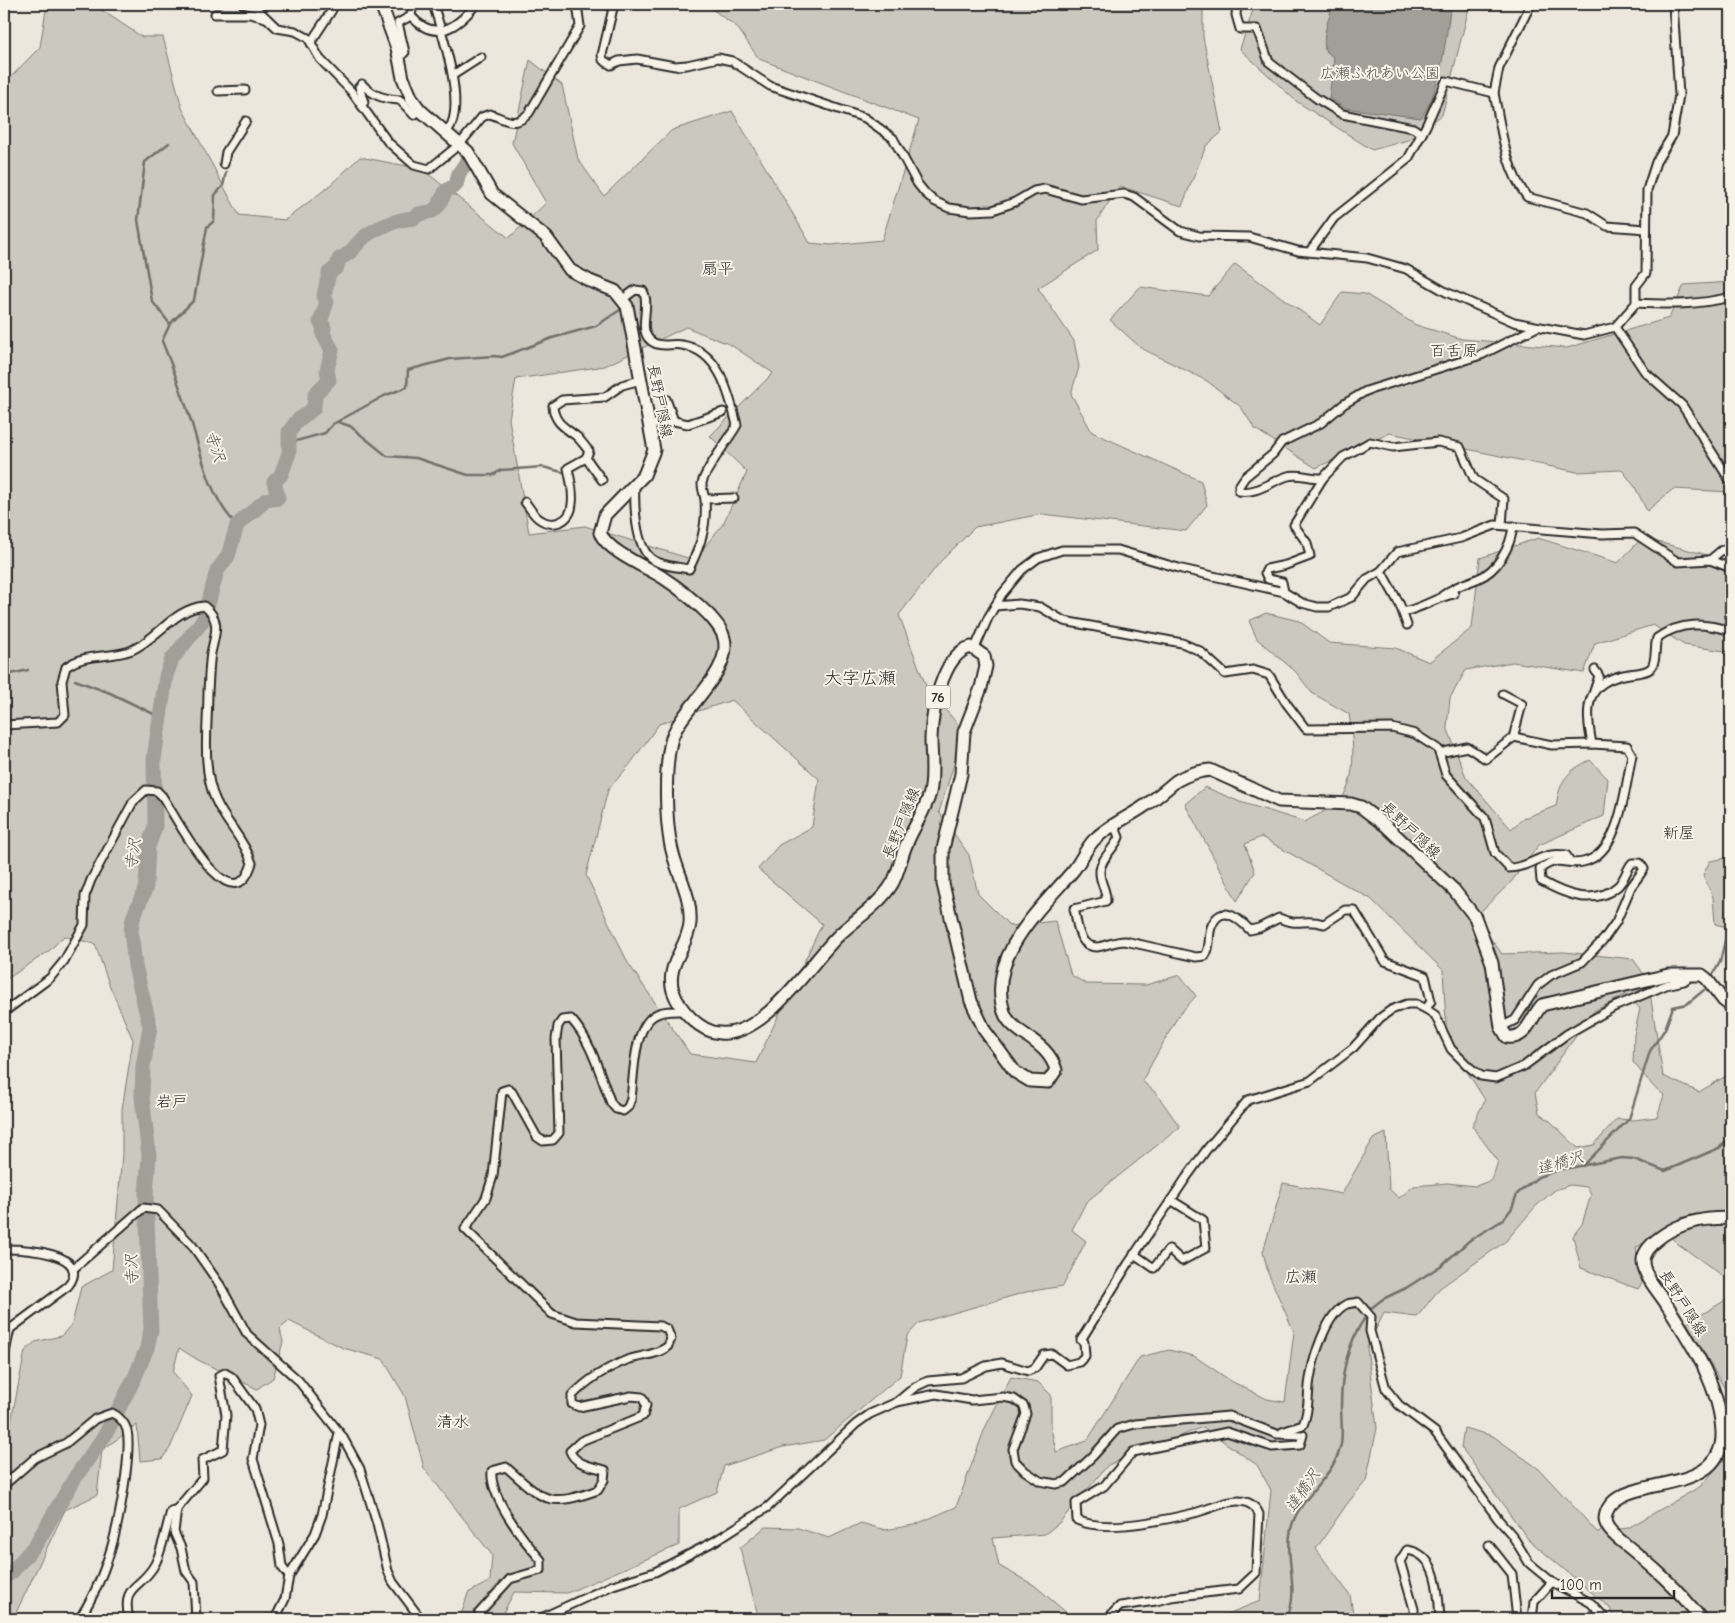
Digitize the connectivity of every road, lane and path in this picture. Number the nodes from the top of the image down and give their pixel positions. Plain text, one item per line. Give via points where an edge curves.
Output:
1 (243, 4) edge
2 (382, 4) edge
3 (412, 4) edge
4 (433, 4) edge
5 (476, 4) edge
6 (577, 4) edge
7 (614, 4) edge
8 (1237, 4) edge
9 (1531, 4) edge
10 (1672, 4) edge
11 (332, 10) dead end
12 (215, 14) dead end
13 (411, 16) junction
14 (269, 19) junction
15 (441, 30) junction
16 (311, 42) junction
17 (481, 57) dead end
18 (399, 58) junction
19 (453, 75) junction
20 (245, 90) dead end
21 (218, 91) dead end
22 (1494, 93) junction
23 (363, 106) junction
24 (420, 110) junction
25 (246, 121) dead end
26 (445, 133) junction
27 (1422, 134) junction
28 (460, 144) junction
29 (224, 164) dead end
30 (1646, 229) junction
31 (1310, 251) junction
32 (1731, 297) edge
33 (623, 299) junction
34 (1636, 303) junction
35 (1537, 327) junction
36 (1615, 327) junction
37 (641, 380) junction
38 (666, 399) dead end
39 (723, 412) dead end
40 (674, 421) junction
41 (650, 425) junction
42 (586, 458) junction
43 (1323, 478) junction
44 (602, 480) dead end
45 (1731, 482) edge
46 (635, 484) junction
47 (734, 498) dead end
48 (705, 499) junction
49 (525, 502) dead end
50 (1502, 525) junction
51 (1513, 526) junction
52 (1731, 552) edge
53 (1710, 560) junction
54 (1731, 568) edge
55 (1381, 571) junction
56 (1284, 592) junction
57 (1454, 594) dead end
58 (1442, 596) junction
59 (996, 606) junction
60 (1403, 612) junction
61 (1407, 625) dead end
62 (1731, 631) edge
63 (975, 648) junction
64 (1595, 670) dead end
65 (1594, 693) junction
66 (1503, 694) dead end
67 (4, 724) edge
68 (1513, 738) junction
69 (1592, 744) junction
70 (1439, 753) junction
71 (1114, 825) junction
72 (1570, 860) junction
73 (1691, 976) junction
74 (1731, 1006) edge
75 (1426, 1009) junction
76 (686, 1011) junction
77 (4, 1012) edge
78 (1501, 1026) junction
79 (1171, 1200) junction
80 (1731, 1218) edge
81 (4, 1249) edge
82 (1134, 1254) junction
83 (73, 1269) junction
84 (4, 1357) edge
85 (897, 1402) junction
86 (339, 1433) junction
87 (1277, 1434) junction
88 (4, 1485) edge
89 (177, 1510) junction
90 (1489, 1545) dead end
91 (289, 1576) junction
92 (1552, 1582) junction
93 (79, 1619) edge
94 (129, 1619) edge
95 (196, 1619) edge
96 (275, 1619) edge
97 (421, 1619) edge
98 (478, 1619) edge
99 (539, 1619) edge
100 (1107, 1619) edge
101 (1414, 1619) edge
102 (1440, 1619) edge
103 (1517, 1619) edge
104 (1532, 1619) edge
105 (1606, 1619) edge
106 (1701, 1619) edge

1 - 14 street via 255,7
2 - 18 main road
3 - 13 street
4 - 15 street
5 - 15 street via 452,26
6 - 28 street via 580,26 529,114 521,122 514,123 490,114 482,117
7 - 31 street via 602,55 603,60 611,65 636,59 675,66 718,58 732,61 770,86 865,118 877,126 894,138 925,193 949,208 970,212 993,210 1045,189 1080,199 1124,194 1134,197 1180,231 1199,236 1250,236 1282,247
8 - 27 street via 1240,29 1258,29 1269,62 1302,88 1342,114 1413,128
9 - 22 street via 1499,68
10 - 30 street via 1679,95 1672,136 1656,162 1647,190
11 - 16 street
12 - 14 street via 250,14
13 - 15 street via 431,31
13 - 18 street via 398,23 404,52
14 - 16 street via 278,28 295,31
15 - 19 street
16 - 23 street via 320,59
17 - 19 street
18 - 24 main road via 406,85
19 - 26 street via 454,110
20 - 21 street
22 - 27 street via 1446,81
22 - 30 street via 1504,149 1527,197 1587,213 1607,226
23 - 24 street via 366,105 359,87 362,84 370,94 400,100 414,115
23 - 28 street via 388,142 414,165 429,169
24 - 26 main road
25 - 29 street via 226,152
26 - 28 main road
27 - 31 street via 1408,159 1334,218
28 - 33 main road via 492,194 546,236 570,270 610,288
30 - 34 street via 1646,273 1636,286
31 - 35 street via 1368,258 1406,268 1484,310
32 - 34 street via 1701,304
33 - 37 main road, 長野戸隠線 / 76 via 629,313
33 - 48 street via 635,290 643,291 647,298 645,331 650,340 661,345 682,345 716,364 730,398 737,425 702,483
34 - 36 street
35 - 36 street via 1584,335
35 - 43 street via 1481,355 1366,391 1320,424 1282,442 1273,454 1245,477 1239,491 1247,492 1290,476
36 - 45 street via 1645,372 1682,405
37 - 41 main road, 長野戸隠線 / 76
37 - 42 street via 622,385 605,397 562,400 554,406 554,414 565,430 577,437 589,451
38 - 40 street
39 - 40 street via 688,424
40 - 41 street
41 - 46 main road, 長野戸隠線 / 76 via 654,445 652,456
42 - 44 street
42 - 49 street via 568,468 572,504 568,517 562,522 550,523 537,517
43 - 50 street via 1343,456 1370,442 1393,447 1438,442 1460,447 1474,479 1504,499
43 - 56 street via 1294,525 1307,543 1310,556 1267,569 1265,573 1268,579 1282,582
46 - 48 street via 634,508 646,554 653,560 690,570 703,540
46 - 76 main road, 長野戸隠線 / 76 via 605,515 600,527 602,537 688,596 715,622 724,634 725,642 718,670 679,723 669,756 669,837 685,889 690,919 671,981 676,999
47 - 48 street
50 - 51 street
50 - 55 street via 1397,552
51 - 53 street via 1602,534 1634,533 1678,562
51 - 58 street via 1512,538 1496,566 1478,579 1465,582
52 - 53 street via 1722,550
53 - 54 street
55 - 56 street via 1367,579 1352,597 1329,607 1302,603
55 - 60 street
56 - 59 street via 1182,569 1118,550 1062,550 1038,558 1022,570
57 - 58 street
58 - 60 street via 1428,605
59 - 63 street
59 - 70 street via 1019,604 1040,607 1064,621 1182,643 1200,651 1225,674 1253,670 1269,675 1306,729 1392,728 1415,734
60 - 61 street
62 - 65 street via 1692,624 1664,633 1657,638 1653,664 1648,671 1622,675 1608,681
63 - 71 main road, 長野戸隠線 / 76 via 984,656 986,666 964,732 961,774 943,849 943,884 970,1000 985,1031 1011,1069 1030,1081 1048,1082 1056,1070 1052,1057 1044,1048 1004,1014 1001,991 1007,959 1033,917 1073,872 1093,841
63 - 76 main road, 長野戸隠線 / 76 via 966,648 956,654 943,680 936,701 932,732 930,792 906,843 894,880 885,893 834,940 784,998 746,1026 734,1032 714,1033 702,1027
64 - 65 street via 1599,676
65 - 69 street via 1589,700 1587,716
66 - 68 street via 1522,704
67 - 77 street via 58,722 65,715 62,681 66,667 82,658 133,649 186,610 204,606 211,612 217,626 208,690 211,785 216,801 242,839 252,863 242,880 224,882 198,854 162,796 157,791 146,790 133,802 91,880 85,896 84,926 64,961 50,978
68 - 69 street via 1552,745
68 - 70 street via 1486,759 1467,747
69 - 72 street via 1627,746 1632,755 1610,844 1582,862
70 - 72 street via 1446,776 1485,818 1494,853 1509,868 1517,868 1552,852 1566,854
71 - 75 street via 1119,836 1100,873 1106,901 1074,909 1081,939 1087,945 1098,947 1124,941 1196,957 1205,956 1210,950 1212,926 1226,913 1233,914 1250,930 1280,918 1293,924 1311,920 1324,924 1345,910 1354,910 1385,961 1425,976 1431,1000
71 - 78 main road, 長野戸隠線 / 76 via 1190,772 1210,770 1279,801 1361,807 1386,826 1469,907 1492,963
72 - 78 street via 1550,861 1540,869 1541,881 1580,898 1598,896 1617,887 1632,863 1640,863 1644,868 1604,939 1582,962 1551,975 1538,985 1515,1020
73 - 74 main road via 1702,975
73 - 75 street via 1614,1007 1567,1034 1524,1066 1496,1078 1481,1076 1468,1066 1451,1049 1435,1015
73 - 78 main road via 1668,975 1542,1005 1522,1035 1516,1038 1507,1037
75 - 79 street via 1407,1004 1391,1010 1353,1048 1310,1081 1248,1100 1207,1149
76 - 98 street via 655,1014 645,1023 638,1043 631,1099 622,1111 611,1103 590,1049 572,1019 562,1020 558,1026 559,1133 553,1140 544,1141 537,1137 512,1092 508,1089 502,1091 493,1176 486,1198 465,1229 552,1314 576,1322 660,1326 667,1330 671,1339 662,1349 607,1370 582,1385 572,1396 572,1404 579,1407 632,1396 642,1397 646,1405 643,1416 580,1441 570,1451 580,1462 605,1470 598,1490 561,1501 546,1499 506,1467 492,1470 491,1479 496,1492 526,1544 541,1560 541,1570 510,1579 479,1613
79 - 82 street
79 - 82 street via 1203,1220 1206,1248 1182,1261 1169,1249 1154,1268
80 - 106 main road, 長野戸隠線 via 1711,1218 1682,1225 1656,1241 1647,1250 1643,1264 1696,1352 1716,1398 1722,1434 1719,1451 1712,1462 1697,1474 1623,1496 1608,1510 1605,1519 1606,1526 1661,1574
81 - 83 street via 56,1255 68,1261
82 - 85 street via 1081,1340 1086,1356 1079,1362 1067,1365 1052,1354 1044,1355 1028,1371 1002,1363 994,1364 961,1378 922,1383
83 - 84 street via 73,1278 68,1286 10,1329
83 - 86 street via 139,1211 158,1210 192,1245 220,1285 247,1334 298,1380
85 - 87 street via 936,1394 972,1400 1014,1399 1024,1406 1026,1414 1013,1449 1015,1462 1040,1481 1056,1484 1065,1482 1118,1429 1135,1424 1228,1416
85 - 99 street via 856,1424 791,1488 715,1541 655,1572 613,1585
86 - 91 street via 322,1515 315,1534
86 - 97 street via 360,1469 388,1571
87 - 92 street via 1304,1425 1308,1415 1309,1380 1318,1346 1335,1316 1346,1304 1358,1302 1371,1316 1370,1331 1386,1389 1399,1405 1435,1432 1512,1535 1529,1563
87 - 100 street via 1303,1435 1300,1446 1272,1447 1227,1432 1133,1452 1104,1486 1076,1504 1077,1520 1087,1524 1124,1524 1195,1513 1235,1501 1255,1506 1259,1514 1256,1573 1239,1589 1170,1596 1120,1606
88 - 93 street via 35,1458 66,1443 95,1419 112,1413 122,1421 127,1447 116,1529 101,1574
89 - 91 street via 203,1478 202,1460 223,1450 226,1415 219,1376 226,1373 255,1409 259,1424 253,1459 279,1544 282,1567
89 - 94 street via 171,1511 156,1562 148,1575 130,1589 126,1601
89 - 95 street via 174,1532 186,1571 194,1582
90 - 103 street via 1512,1574
91 - 96 street
92 - 104 street via 1534,1602
92 - 105 street via 1591,1603
101 - 102 street via 1400,1561 1407,1550 1422,1555 1433,1571

